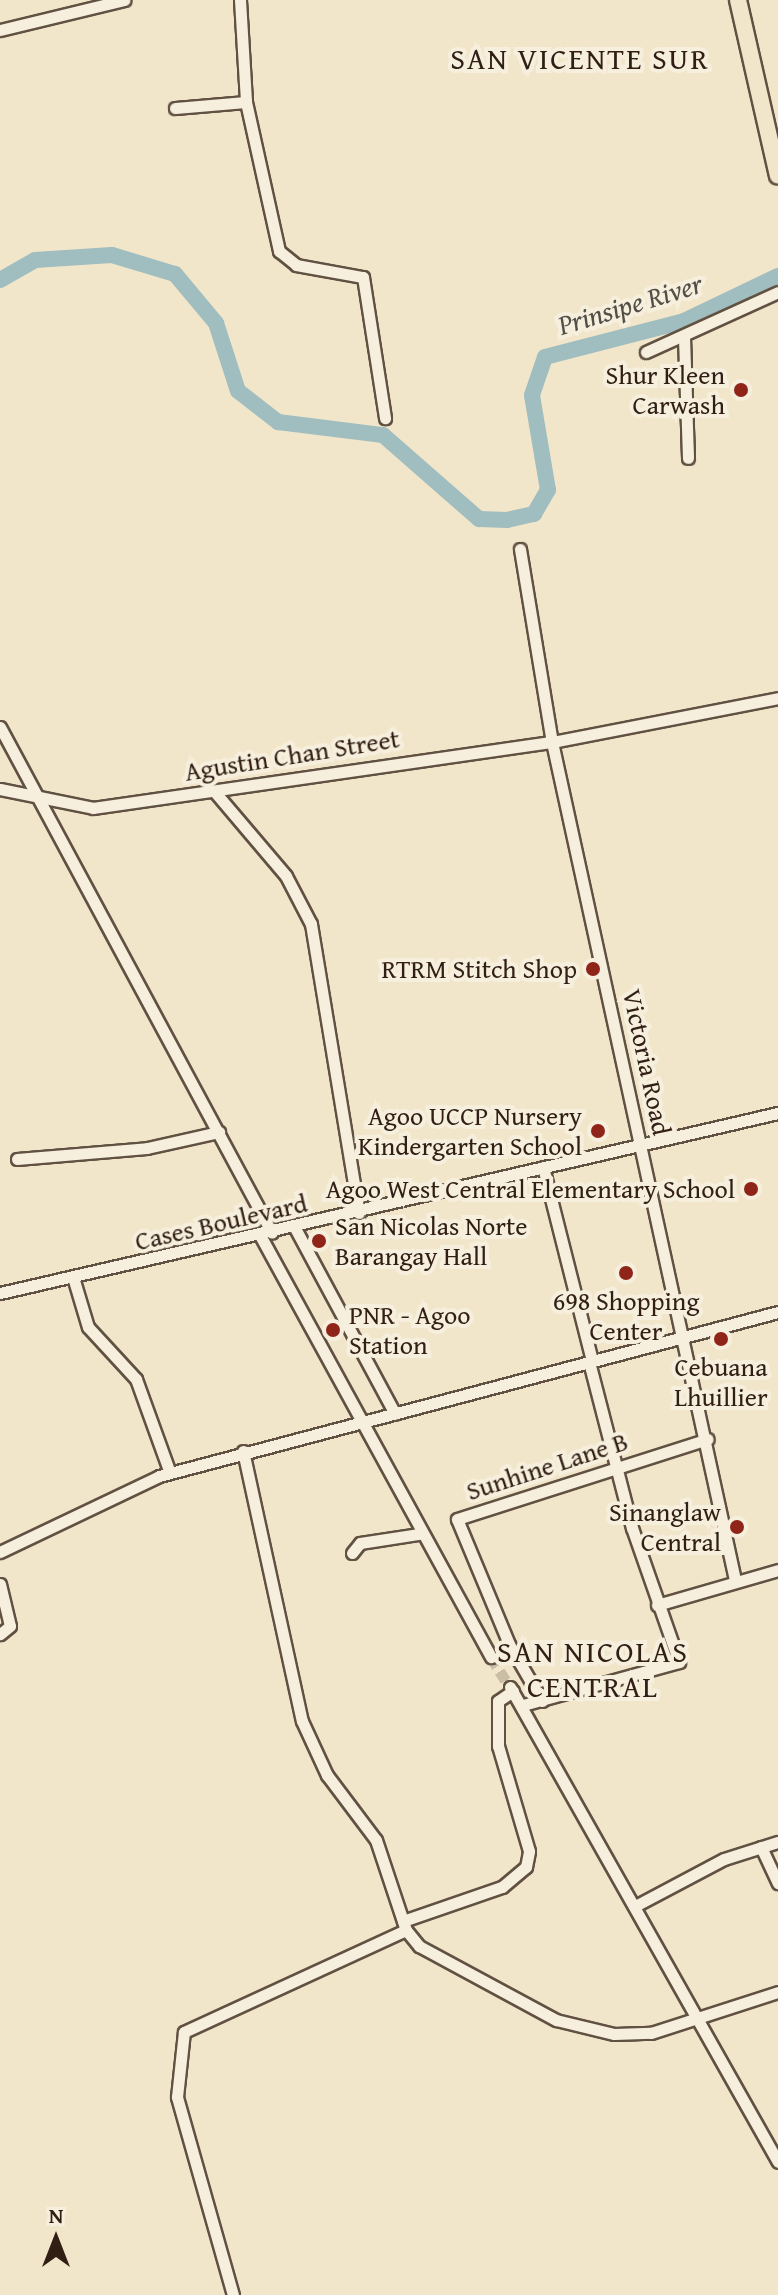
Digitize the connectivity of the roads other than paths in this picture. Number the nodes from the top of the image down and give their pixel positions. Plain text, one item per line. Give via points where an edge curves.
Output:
1 (124, 0) edge
2 (240, 0) edge
3 (738, 0) edge
4 (0, 30) edge
5 (246, 102) junction
6 (175, 108) dead end
7 (766, 116) junction
8 (778, 132) edge
9 (778, 176) edge
10 (778, 292) edge
11 (684, 337) junction
12 (646, 352) dead end
13 (385, 418) dead end
14 (688, 458) dead end
15 (520, 549) dead end
16 (778, 698) edge
17 (0, 727) edge
18 (552, 742) junction
19 (0, 789) edge
20 (214, 791) junction
21 (41, 801) junction
22 (778, 1113) edge
23 (219, 1132) junction
24 (641, 1143) junction
25 (17, 1159) dead end
26 (543, 1167) junction
27 (359, 1213) junction
28 (295, 1228) junction
29 (266, 1235) junction
30 (73, 1277) junction
31 (0, 1293) edge
32 (778, 1312) edge
33 (682, 1337) junction
34 (590, 1362) junction
35 (395, 1414) junction
36 (358, 1423) junction
37 (708, 1439) junction
38 (243, 1451) junction
39 (616, 1466) junction
40 (170, 1473) junction
41 (419, 1534) junction
42 (0, 1552) edge
43 (352, 1553) dead end
44 (778, 1570) edge
45 (735, 1580) junction
46 (0, 1584) edge
47 (657, 1605) junction
48 (0, 1634) edge
49 (491, 1657) tunnel mouth
50 (542, 1701) junction
51 (523, 1705) junction
52 (778, 1842) edge
53 (761, 1847) junction
54 (778, 1883) edge
55 (637, 1905) junction
56 (404, 1925) junction
57 (778, 1992) edge
58 (700, 2018) junction
59 (778, 2162) edge
60 (233, 2295) edge

1 - 4 street
2 - 5 street
3 - 7 highway
5 - 6 street
5 - 13 street via 279,251 296,265 363,277
7 - 8 highway
7 - 9 highway
10 - 11 street
11 - 12 street
11 - 14 street
15 - 18 street, Victoria Road
16 - 18 street, Agustin Chan Street
17 - 21 street
18 - 20 street, Agustin Chan Street
18 - 24 street, Victoria Road
19 - 21 street, Agustin Chan Street
20 - 21 street, Agustin Chan Street via 93,808
20 - 27 street via 286,876 311,924
21 - 23 street
22 - 24 street, Cases Boulevard
23 - 25 street via 147,1148
23 - 29 street
24 - 26 street, Cases Boulevard
24 - 33 street, Victoria Road
26 - 27 street, Cases Boulevard
26 - 34 street
27 - 28 street, Cases Boulevard
28 - 29 street, Cases Boulevard
28 - 35 street
29 - 30 street, Cases Boulevard
29 - 36 street
30 - 31 street, Cases Boulevard
30 - 40 street via 88,1327 136,1379
32 - 33 street
33 - 34 street
33 - 37 street, Victoria Road
34 - 35 street
34 - 39 street
35 - 36 street
36 - 38 street
36 - 41 street
37 - 39 street, Sunhine Lane B
37 - 45 street, Victoria Road
38 - 40 street
38 - 56 street via 302,1721 327,1775 376,1840
39 - 47 street
39 - 50 street, Sunhine Lane B via 455,1525
40 - 42 street
41 - 43 street via 360,1543
41 - 49 street
44 - 45 street
45 - 47 street
46 - 48 street via 10,1626
47 - 50 street via 679,1662
50 - 51 street
51 - 55 street
51 - 56 street via 511,1689 498,1701 504,1714 498,1746 529,1851 526,1867 502,1887
52 - 53 street
53 - 54 street
53 - 55 street
55 - 58 street
56 - 58 street via 438,1958 556,2020 634,2035
56 - 60 street via 184,2032 177,2097
57 - 58 street
58 - 59 street

